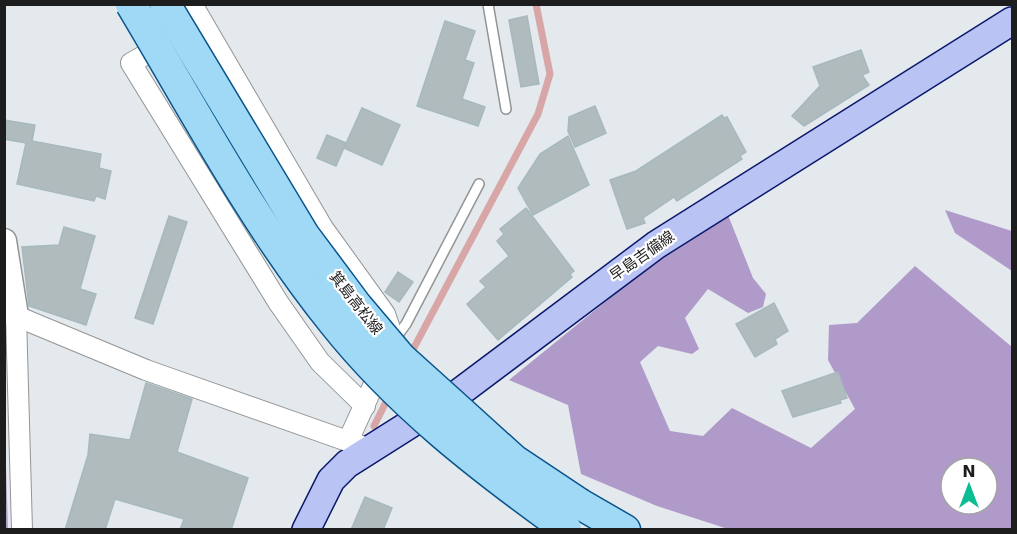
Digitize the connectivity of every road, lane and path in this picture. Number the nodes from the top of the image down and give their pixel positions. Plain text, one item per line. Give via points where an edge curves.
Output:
1 (131, 4) edge
2 (165, 4) edge
3 (192, 4) edge
4 (488, 4) edge
5 (1012, 21) edge
6 (203, 23) junction
7 (506, 109) dead end
8 (479, 184) dead end
9 (4, 241) edge
10 (16, 316) junction
11 (394, 340) junction
12 (365, 406) junction
13 (359, 445) junction
14 (570, 521) edge
15 (22, 530) edge
16 (306, 530) edge
17 (625, 530) edge

1 - 14 main road, 箕島高松線, bridge via 279,250 333,323 444,436
2 - 14 main road, 箕島高松線, bridge via 304,236 357,306 401,358 514,460
3 - 6 street
4 - 7 lane
5 - 13 main road, 早島吉備線 via 656,244 456,394
6 - 11 street via 324,228 385,314
6 - 12 street via 131,63 278,302 320,362
8 - 11 lane
9 - 10 street
10 - 13 street via 146,370
10 - 15 street
11 - 12 street
12 - 13 street
13 - 16 main road, 早島吉備線 via 331,480
14 - 17 main road, 箕島高松線

